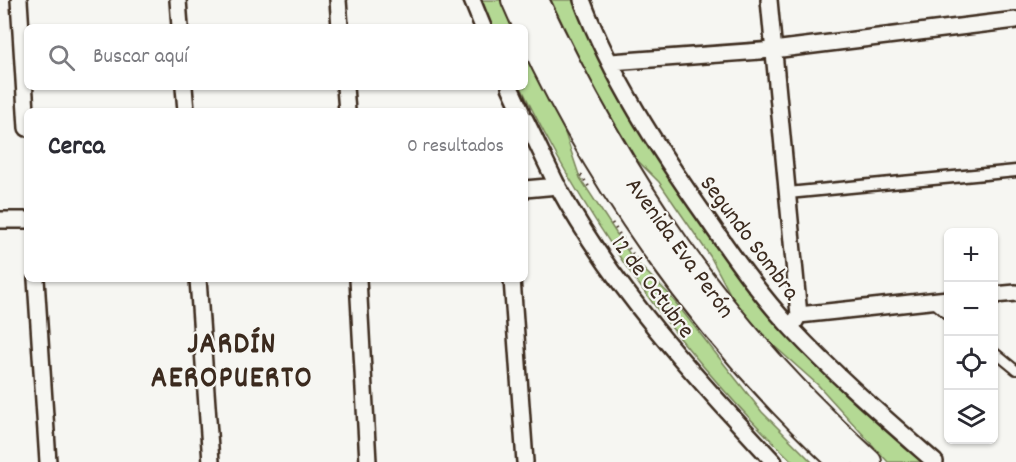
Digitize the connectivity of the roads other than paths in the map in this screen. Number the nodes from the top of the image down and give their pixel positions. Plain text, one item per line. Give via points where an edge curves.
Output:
1 (19, 0) edge
2 (178, 0) edge
3 (338, 0) edge
4 (472, 0) edge
5 (514, 0) edge
6 (536, 0) edge
7 (582, 0) edge
8 (769, 0) edge
9 (1016, 20) edge
10 (180, 24) edge
11 (340, 24) edge
12 (482, 24) edge
13 (525, 24) edge
14 (528, 32) edge
15 (773, 50) junction
16 (610, 62) junction
17 (24, 80) edge
18 (25, 90) edge
19 (184, 90) edge
20 (345, 90) edge
21 (511, 90) edge
22 (26, 108) edge
23 (186, 108) edge
24 (347, 108) edge
25 (520, 108) edge
26 (528, 125) edge
27 (1016, 171) edge
28 (558, 186) junction
29 (528, 189) edge
30 (788, 194) junction
31 (0, 220) edge
32 (24, 220) edge
33 (36, 282) edge
34 (198, 282) edge
35 (358, 282) edge
36 (512, 282) edge
37 (1016, 293) edge
38 (998, 295) edge
39 (944, 300) edge
40 (932, 301) junction
41 (944, 312) edge
42 (795, 321) junction
43 (998, 356) edge
44 (1016, 370) edge
45 (48, 462) edge
46 (211, 462) edge
47 (368, 462) edge
48 (525, 462) edge
49 (774, 462) edge
50 (841, 462) edge
51 (869, 462) edge
52 (935, 462) edge

1 - 17 street
2 - 10 street
3 - 11 street
4 - 12 street
5 - 13 main road, Avenida Eva Perón
6 - 51 main road, Avenida Eva Perón via 601,128 681,255 764,357
7 - 16 street, Segundo Sombra
8 - 15 street
9 - 15 street
14 - 50 main road, Avenida Eva Perón via 573,120 664,264 759,381
15 - 16 street
15 - 30 street
16 - 42 street, Segundo Sombra via 663,155 727,247
18 - 22 street
19 - 23 street
20 - 24 street
21 - 25 street
26 - 28 street, 12 de Octubre
27 - 30 street
28 - 29 street
28 - 49 street, 12 de Octubre via 605,261 689,370
30 - 42 street
31 - 32 street
33 - 45 street
34 - 46 street
35 - 47 street
36 - 48 street
37 - 38 street
39 - 40 street
40 - 41 lane
40 - 42 street
42 - 52 street, Segundo Sombra via 856,392
43 - 44 lane

